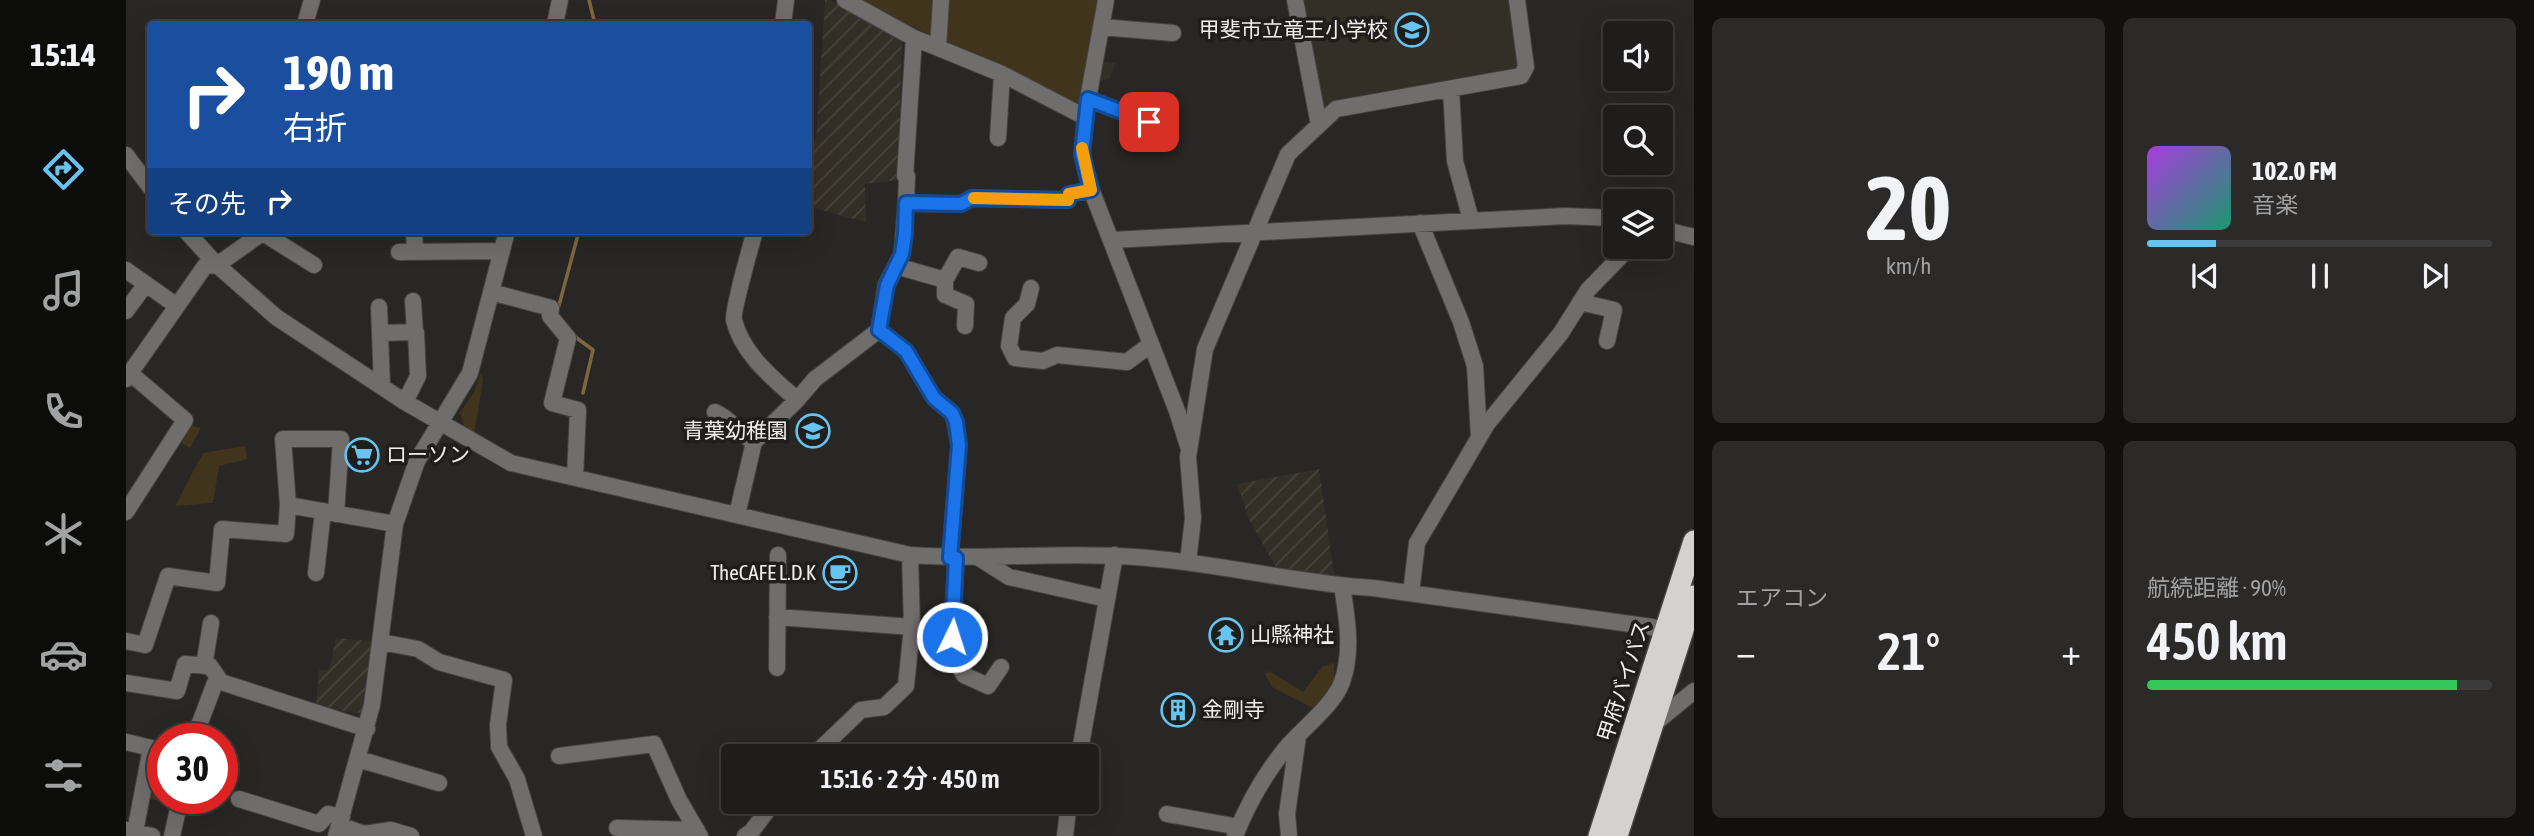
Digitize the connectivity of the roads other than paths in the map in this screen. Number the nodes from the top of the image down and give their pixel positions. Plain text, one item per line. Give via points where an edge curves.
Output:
1 (312, 0) edge
2 (560, 0) edge
3 (786, 0) edge
4 (845, 0) edge
5 (941, 0) edge
6 (1106, 0) edge
7 (1295, 0) edge
8 (1517, 0) edge
9 (308, 21) edge
10 (556, 21) edge
11 (783, 21) edge
12 (1101, 27) junction
13 (1173, 33) dead end
14 (914, 38) junction
15 (938, 48) junction
16 (1003, 74) junction
17 (1451, 89) junction
18 (1088, 99) junction
19 (1085, 117) junction
20 (1319, 125) junction
21 (1170, 130) dead end
22 (998, 138) dead end
23 (126, 155) edge
24 (147, 183) edge
25 (1091, 190) junction
26 (906, 203) junction
27 (1603, 218) edge
28 (1471, 220) junction
29 (1420, 223) junction
30 (1673, 232) edge
31 (1255, 233) junction
32 (190, 235) edge
33 (260, 235) edge
34 (269, 235) edge
35 (413, 235) edge
36 (506, 235) edge
37 (754, 235) edge
38 (1694, 237) edge
39 (1112, 240) junction
40 (501, 251) junction
41 (1618, 259) edge
42 (979, 263) dead end
43 (217, 265) junction
44 (314, 265) dead end
45 (896, 266) junction
46 (126, 270) edge
47 (945, 281) junction
48 (146, 284) junction
49 (1031, 288) dead end
50 (491, 292) junction
51 (414, 301) dead end
52 (1580, 302) junction
53 (177, 306) junction
54 (379, 307) dead end
55 (126, 311) edge
56 (965, 326) dead end
57 (879, 330) junction
58 (415, 332) junction
59 (380, 334) junction
60 (1608, 341) dead end
61 (1151, 344) junction
62 (128, 376) edge
63 (382, 386) junction
64 (797, 400) junction
65 (405, 402) junction
66 (715, 412) dead end
67 (441, 423) junction
68 (1479, 437) junction
69 (754, 442) junction
70 (1189, 449) junction
71 (575, 477) junction
72 (288, 505) junction
73 (126, 512) edge
74 (329, 513) junction
75 (737, 515) junction
76 (395, 524) junction
77 (1694, 541) edge
78 (778, 555) dead end
79 (910, 555) junction
80 (1115, 555) junction
81 (953, 558) junction
82 (979, 558) junction
83 (1188, 562) junction
84 (316, 573) dead end
85 (1342, 586) junction
86 (1411, 593) junction
87 (1694, 596) edge
88 (1107, 599) junction
89 (777, 617) junction
90 (211, 623) dead end
91 (912, 627) junction
92 (1673, 634) junction
93 (126, 641) edge
94 (380, 642) junction
95 (204, 666) junction
96 (1001, 667) dead end
97 (777, 668) dead end
98 (126, 682) edge
99 (221, 682) junction
100 (1694, 691) edge
101 (1653, 720) junction
102 (200, 723) edge
103 (367, 729) junction
104 (1298, 736) junction
105 (126, 742) edge
106 (826, 744) edge
107 (1081, 744) edge
108 (559, 756) dead end
109 (358, 759) junction
110 (439, 783) dead end
111 (239, 799) dead end
112 (178, 814) edge
113 (765, 814) edge
114 (1068, 814) edge
115 (1167, 814) dead end
116 (339, 826) edge
117 (617, 828) dead end
118 (130, 831) edge
119 (1237, 831) edge
120 (698, 833) edge
121 (152, 836) edge
122 (172, 836) edge
123 (411, 836) edge
124 (534, 836) edge
125 (745, 836) edge
126 (1065, 836) edge
127 (1289, 836) edge
128 (1599, 836) edge
129 (1617, 836) edge

1 - 9 street
2 - 10 street
3 - 11 street
4 - 14 street
5 - 15 street
6 - 12 street
7 - 20 street
8 - 17 street via 1526,68 1521,76
12 - 13 street
12 - 18 street
14 - 15 street
14 - 26 street
15 - 16 street
16 - 19 street
16 - 22 street
17 - 20 street via 1336,108
17 - 28 street via 1455,161
18 - 19 street
18 - 21 street
19 - 25 street via 1082,154
20 - 31 street via 1288,154
23 - 24 street
25 - 26 street via 1069,194 1068,200 972,198 961,204
25 - 39 street
26 - 45 street via 902,254
27 - 28 street
28 - 29 street
29 - 31 street
29 - 68 street via 1475,366
30 - 38 street
31 - 39 street
31 - 70 street via 1205,349
32 - 43 street
33 - 43 street
34 - 44 street
35 - 40 street via 407,252
36 - 40 street
37 - 64 street via 733,318 763,369
39 - 61 street
40 - 50 street
41 - 52 street
42 - 47 street via 958,257
43 - 53 street via 205,266
43 - 63 street via 276,317
45 - 47 street
45 - 57 street via 887,285
46 - 48 street
47 - 56 street via 945,295 966,304
48 - 53 street
48 - 55 street
49 - 61 street via 1027,304 1013,318 1009,346 1015,358 1043,361 1057,355 1127,362
50 - 67 street via 470,373
50 - 71 street via 551,307 550,316 568,338 552,403 578,410
51 - 58 street
52 - 60 street via 1614,310
52 - 68 street via 1561,334
53 - 62 street
54 - 59 street
57 - 64 street via 815,379
57 - 81 street via 906,351 934,398 956,422 959,445
58 - 59 street
58 - 65 street via 418,376
59 - 63 street
61 - 70 street
62 - 73 street via 186,420
63 - 65 street
64 - 69 street
65 - 67 street
66 - 69 street
67 - 71 street via 512,463
67 - 76 street via 417,461
68 - 86 street via 1418,543
69 - 75 street
70 - 83 street via 1193,518
71 - 75 street
72 - 74 street
72 - 74 street via 283,439 341,439
72 - 93 street via 286,534 222,529 217,583 168,576 145,645
74 - 76 street
74 - 84 street
75 - 79 street
76 - 94 street
77 - 92 highway, 甲府バイパス
78 - 89 street
79 - 81 street
79 - 91 street
80 - 82 street
80 - 83 street
80 - 88 street
81 - 82 street
81 - 96 street via 951,653 955,663 964,675 988,686
82 - 88 street via 1009,577
83 - 85 street
85 - 86 street
85 - 104 street via 1349,630 1341,684
86 - 92 street
87 - 92 highway, 甲府バイパス
88 - 107 street
89 - 91 street
89 - 97 street
90 - 95 street
91 - 106 street via 906,686 884,707 861,710
92 - 101 highway, 甲府バイパス
92 - 128 highway, 甲府バイパス
94 - 103 street
94 - 124 street via 418,649 439,662 504,680 499,747 517,779
95 - 98 street via 185,664 177,691
95 - 99 street via 210,666
99 - 102 street via 215,683
99 - 103 street
100 - 101 street
101 - 129 highway, 甲府バイパス
103 - 109 street
104 - 119 street via 1266,775
104 - 127 street via 1287,814
105 - 118 street via 152,748
108 - 120 street via 654,744
109 - 110 street
109 - 116 street
111 - 116 street via 319,824 327,814
112 - 122 street
113 - 125 street
114 - 126 street
115 - 119 street
116 - 123 street via 364,834 391,830
117 - 120 street
118 - 121 street

